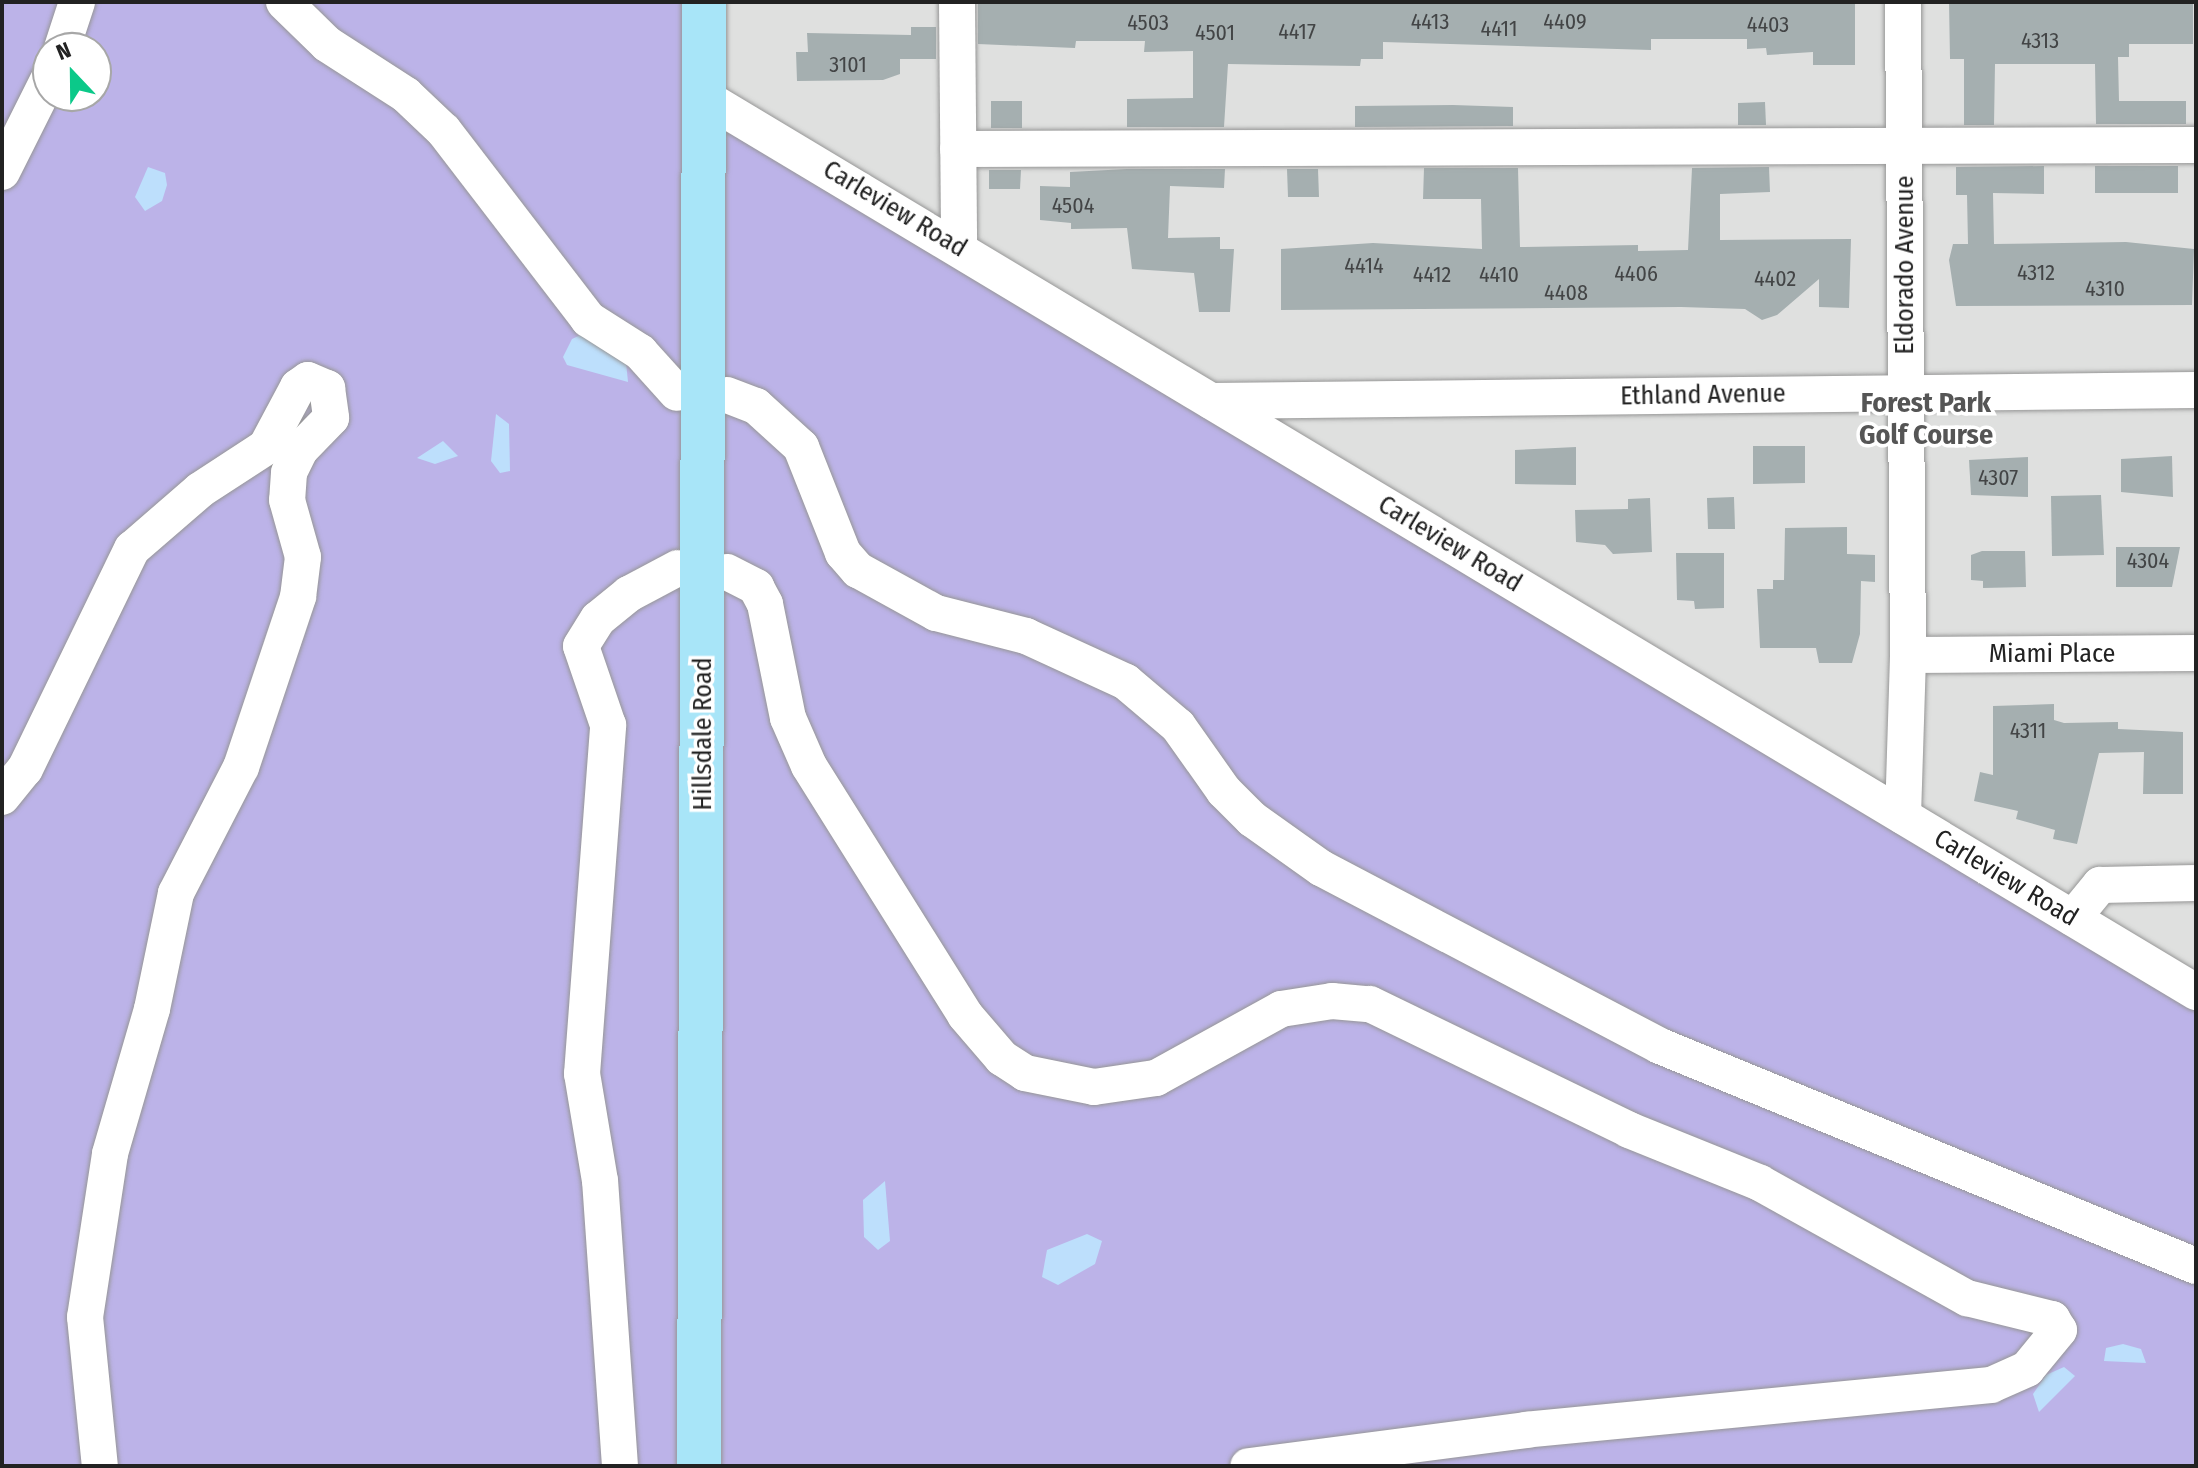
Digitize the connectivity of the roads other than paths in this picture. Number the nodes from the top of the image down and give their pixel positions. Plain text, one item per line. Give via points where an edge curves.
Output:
1 (77, 2) edge
2 (284, 2) edge
3 (704, 2) edge
4 (957, 2) edge
5 (1903, 2) edge
6 (67, 32) edge
7 (704, 97) junction
8 (32, 112) edge
9 (2196, 145) edge
10 (1904, 146) junction
11 (958, 149) junction
12 (2, 172) edge
13 (959, 246) junction
14 (2196, 390) edge
15 (677, 393) dead end
16 (1906, 393) junction
17 (727, 395) dead end
18 (1211, 401) junction
19 (678, 568) dead end
20 (727, 572) dead end
21 (2196, 653) edge
22 (1908, 655) junction
23 (2, 797) edge
24 (1903, 816) junction
25 (2196, 883) edge
26 (2073, 918) junction
27 (2196, 992) edge
28 (2196, 1266) edge
29 (100, 1466) edge
30 (620, 1466) edge
31 (699, 1466) edge
32 (1248, 1466) edge

1 - 6 street
2 - 15 street via 327,44 406,95 444,131 588,319 640,352
3 - 7 main road, Hillsdale Road
4 - 11 street
5 - 10 street, Eldorado Avenue
7 - 13 street, Carleview Road
7 - 31 main road, Hillsdale Road
8 - 12 street
9 - 10 street
10 - 11 street
10 - 16 street, Eldorado Avenue
11 - 13 street
13 - 18 street, Carleview Road
14 - 16 street, Ethland Avenue
16 - 18 street, Ethland Avenue
16 - 22 street, Eldorado Avenue
17 - 28 street via 756,406 801,447 843,553 858,570 936,613 1026,636 1126,682 1178,726 1252,819 1321,868 1660,1046
18 - 24 street, Carleview Road
19 - 30 street via 619,602 581,646 608,725 582,1074 600,1181
20 - 32 street via 756,587 765,604 788,718 809,766 965,1015 1002,1058 1025,1073 1074,1086 1156,1078 1281,1009 1332,1001 1370,1004 1629,1130 1760,1183 1967,1298 2052,1319 2059,1330 2027,1369 1991,1385 1527,1430
21 - 22 street, Miami Place
22 - 24 street, Eldorado Avenue
23 - 29 street via 25,769 110,583 132,549 200,490 266,447 298,387 308,380 327,388 331,418 300,450 289,473 287,500 303,557 298,597 241,767 176,893 152,1009 110,1154 85,1317
24 - 26 street, Carleview Road
25 - 26 street via 2100,885
26 - 27 street, Carleview Road

